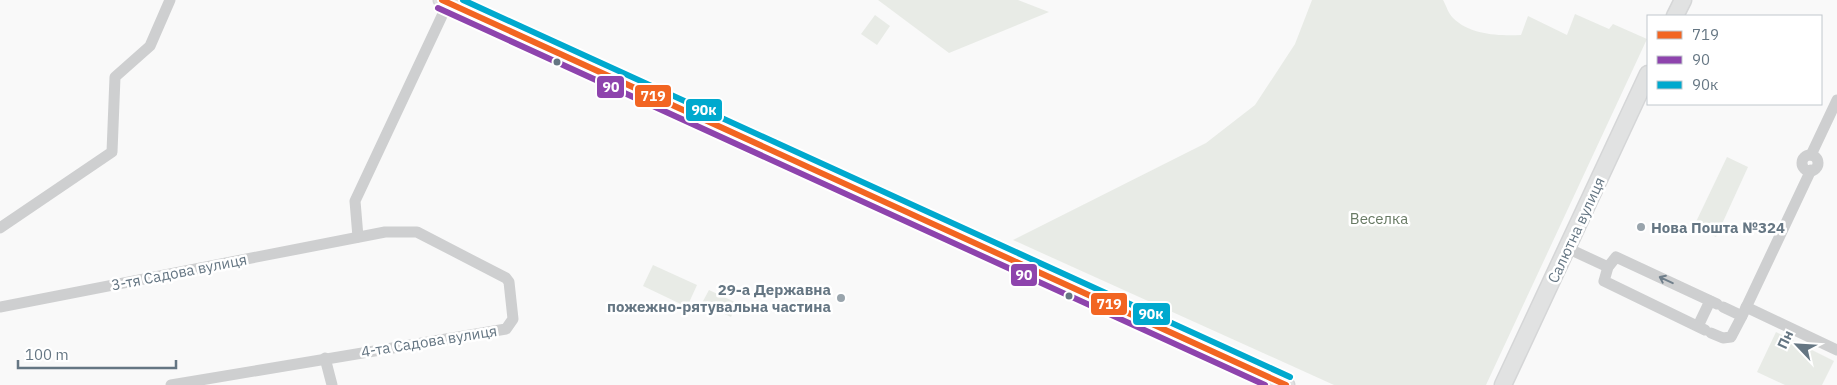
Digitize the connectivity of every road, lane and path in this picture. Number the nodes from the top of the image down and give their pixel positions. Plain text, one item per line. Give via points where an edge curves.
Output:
1 (170, 0) edge
2 (1683, 0) edge
3 (445, 1) edge
4 (1676, 15) edge
5 (1647, 76) edge
6 (1837, 100) edge
7 (0, 228) edge
8 (358, 237) junction
9 (1567, 248) junction
10 (1608, 267) junction
11 (1717, 304) junction
12 (0, 307) edge
13 (1744, 312) junction
14 (1705, 329) junction
15 (1837, 350) edge
16 (325, 358) junction
17 (171, 385) edge
18 (332, 385) edge
19 (1286, 385) edge
20 (1503, 385) edge

1 - 7 street via 150,46 115,77 112,152
2 - 4 street
3 - 8 street via 355,201
3 - 19 street
5 - 9 street, Салютна вулиця
6 - 13 street via 1811,155 1818,163 1816,168 1811,170
8 - 12 street, 3-тя Садова вулиця
8 - 16 street, 4-та Садова вулиця via 385,232 417,232 506,278 513,319 506,329
9 - 10 street
9 - 20 street, Салютна вулиця
11 -> 10 street via 1616,257
10 - 14 street via 1604,281
11 - 13 street
11 - 14 street
13 - 14 street via 1731,337 1723,338
13 - 15 street
16 - 17 street, 4-та Садова вулиця
16 - 18 street

